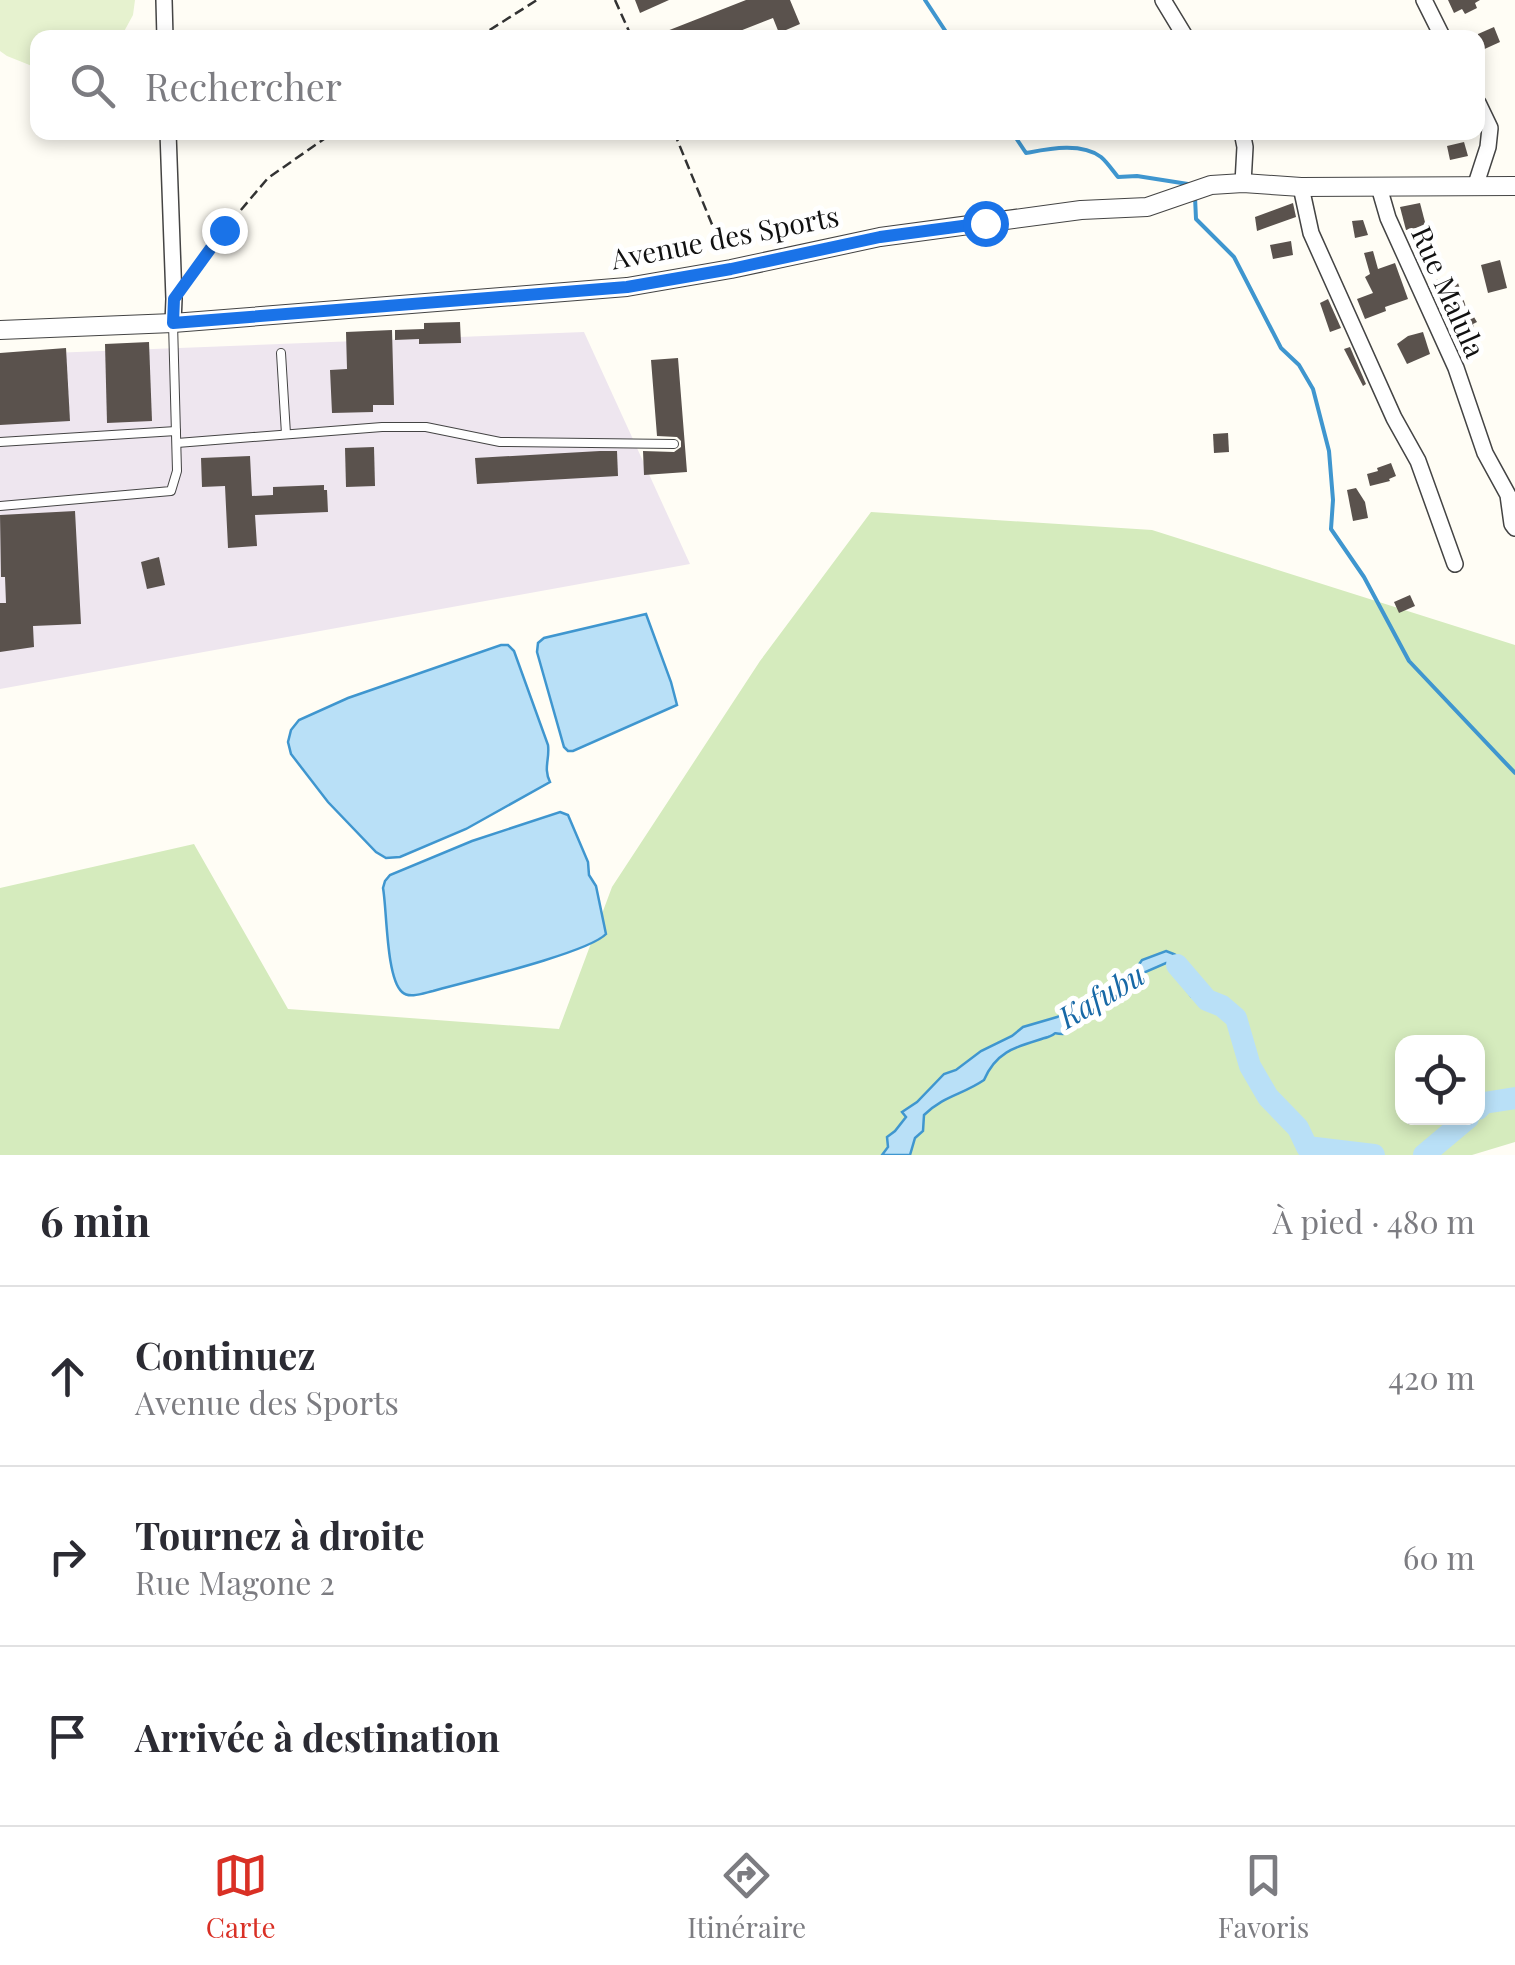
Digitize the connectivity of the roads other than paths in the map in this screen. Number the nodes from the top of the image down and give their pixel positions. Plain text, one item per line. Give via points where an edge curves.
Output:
1 (164, 0) edge
2 (1163, 0) edge
3 (1424, 0) edge
4 (165, 30) edge
5 (1181, 30) edge
6 (1439, 30) edge
7 (1485, 118) edge
8 (168, 140) edge
9 (1244, 140) edge
10 (1244, 183) junction
11 (1301, 186) junction
12 (1378, 186) junction
13 (1475, 186) junction
14 (1515, 186) edge
15 (173, 323) junction
16 (0, 330) edge
17 (282, 354) dead end
18 (176, 431) junction
19 (286, 434) junction
20 (0, 442) edge
21 (176, 443) junction
22 (674, 444) dead end
23 (0, 506) edge
24 (1515, 528) edge
25 (1455, 564) dead end

1 - 4 street
2 - 5 street
3 - 6 street
7 - 13 street via 1488,148
8 - 15 street
9 - 10 street
10 - 11 street, Avenue des Sports
10 - 15 street, Avenue des Sports via 1211,185 1147,207 880,237 627,287
11 - 12 street, Avenue des Sports
11 - 25 street via 1311,234 1418,461
12 - 13 street, Avenue des Sports
12 - 24 street, Rue Malula via 1508,495
13 - 14 street, Avenue des Sports
15 - 16 street, Avenue des Sports
15 - 18 lane
17 - 19 lane
18 - 20 lane
18 - 21 lane
19 - 21 lane
19 - 22 lane via 426,427 500,442
21 - 23 lane via 171,491

